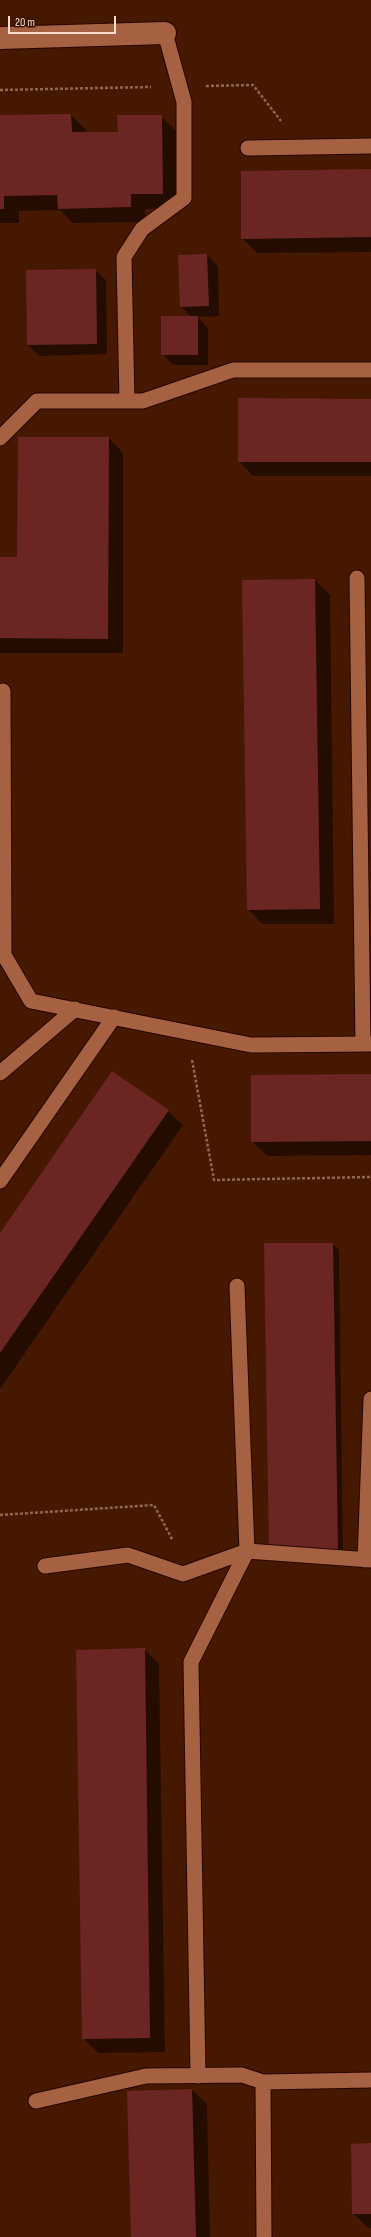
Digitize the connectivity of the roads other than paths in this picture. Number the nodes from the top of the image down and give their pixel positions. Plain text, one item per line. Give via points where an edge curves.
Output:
1 (165, 33) joint
2 (0, 38) edge
3 (371, 146) edge
4 (248, 148) dead end
5 (371, 370) edge
6 (127, 401) junction
7 (0, 438) edge
8 (357, 578) dead end
9 (3, 692) dead end
10 (75, 1009) junction
11 (114, 1017) junction
12 (367, 1044) edge
13 (0, 1073) edge
14 (0, 1181) edge
15 (237, 1286) dead end
16 (371, 1399) edge
17 (247, 1551) junction
18 (368, 1560) edge
19 (45, 1566) dead end
20 (198, 2076) junction
21 (371, 2080) edge
22 (263, 2082) junction
23 (36, 2101) dead end
24 (264, 2237) edge

1 - 2 street
1 - 6 lane via 184,102 184,198 142,229 124,256
3 - 4 lane
5 - 6 lane via 233,370 143,401
6 - 7 lane via 37,401
8 - 12 lane
9 - 10 lane via 4,955 31,1001
10 - 11 lane
10 - 13 lane
11 - 12 lane via 251,1045
11 - 14 lane
15 - 17 lane
16 - 18 lane
17 - 18 lane
17 - 19 lane via 183,1574 128,1555
17 - 20 lane via 191,1662
20 - 22 lane via 242,2075
20 - 23 lane via 146,2076
21 - 22 lane
22 - 24 lane

